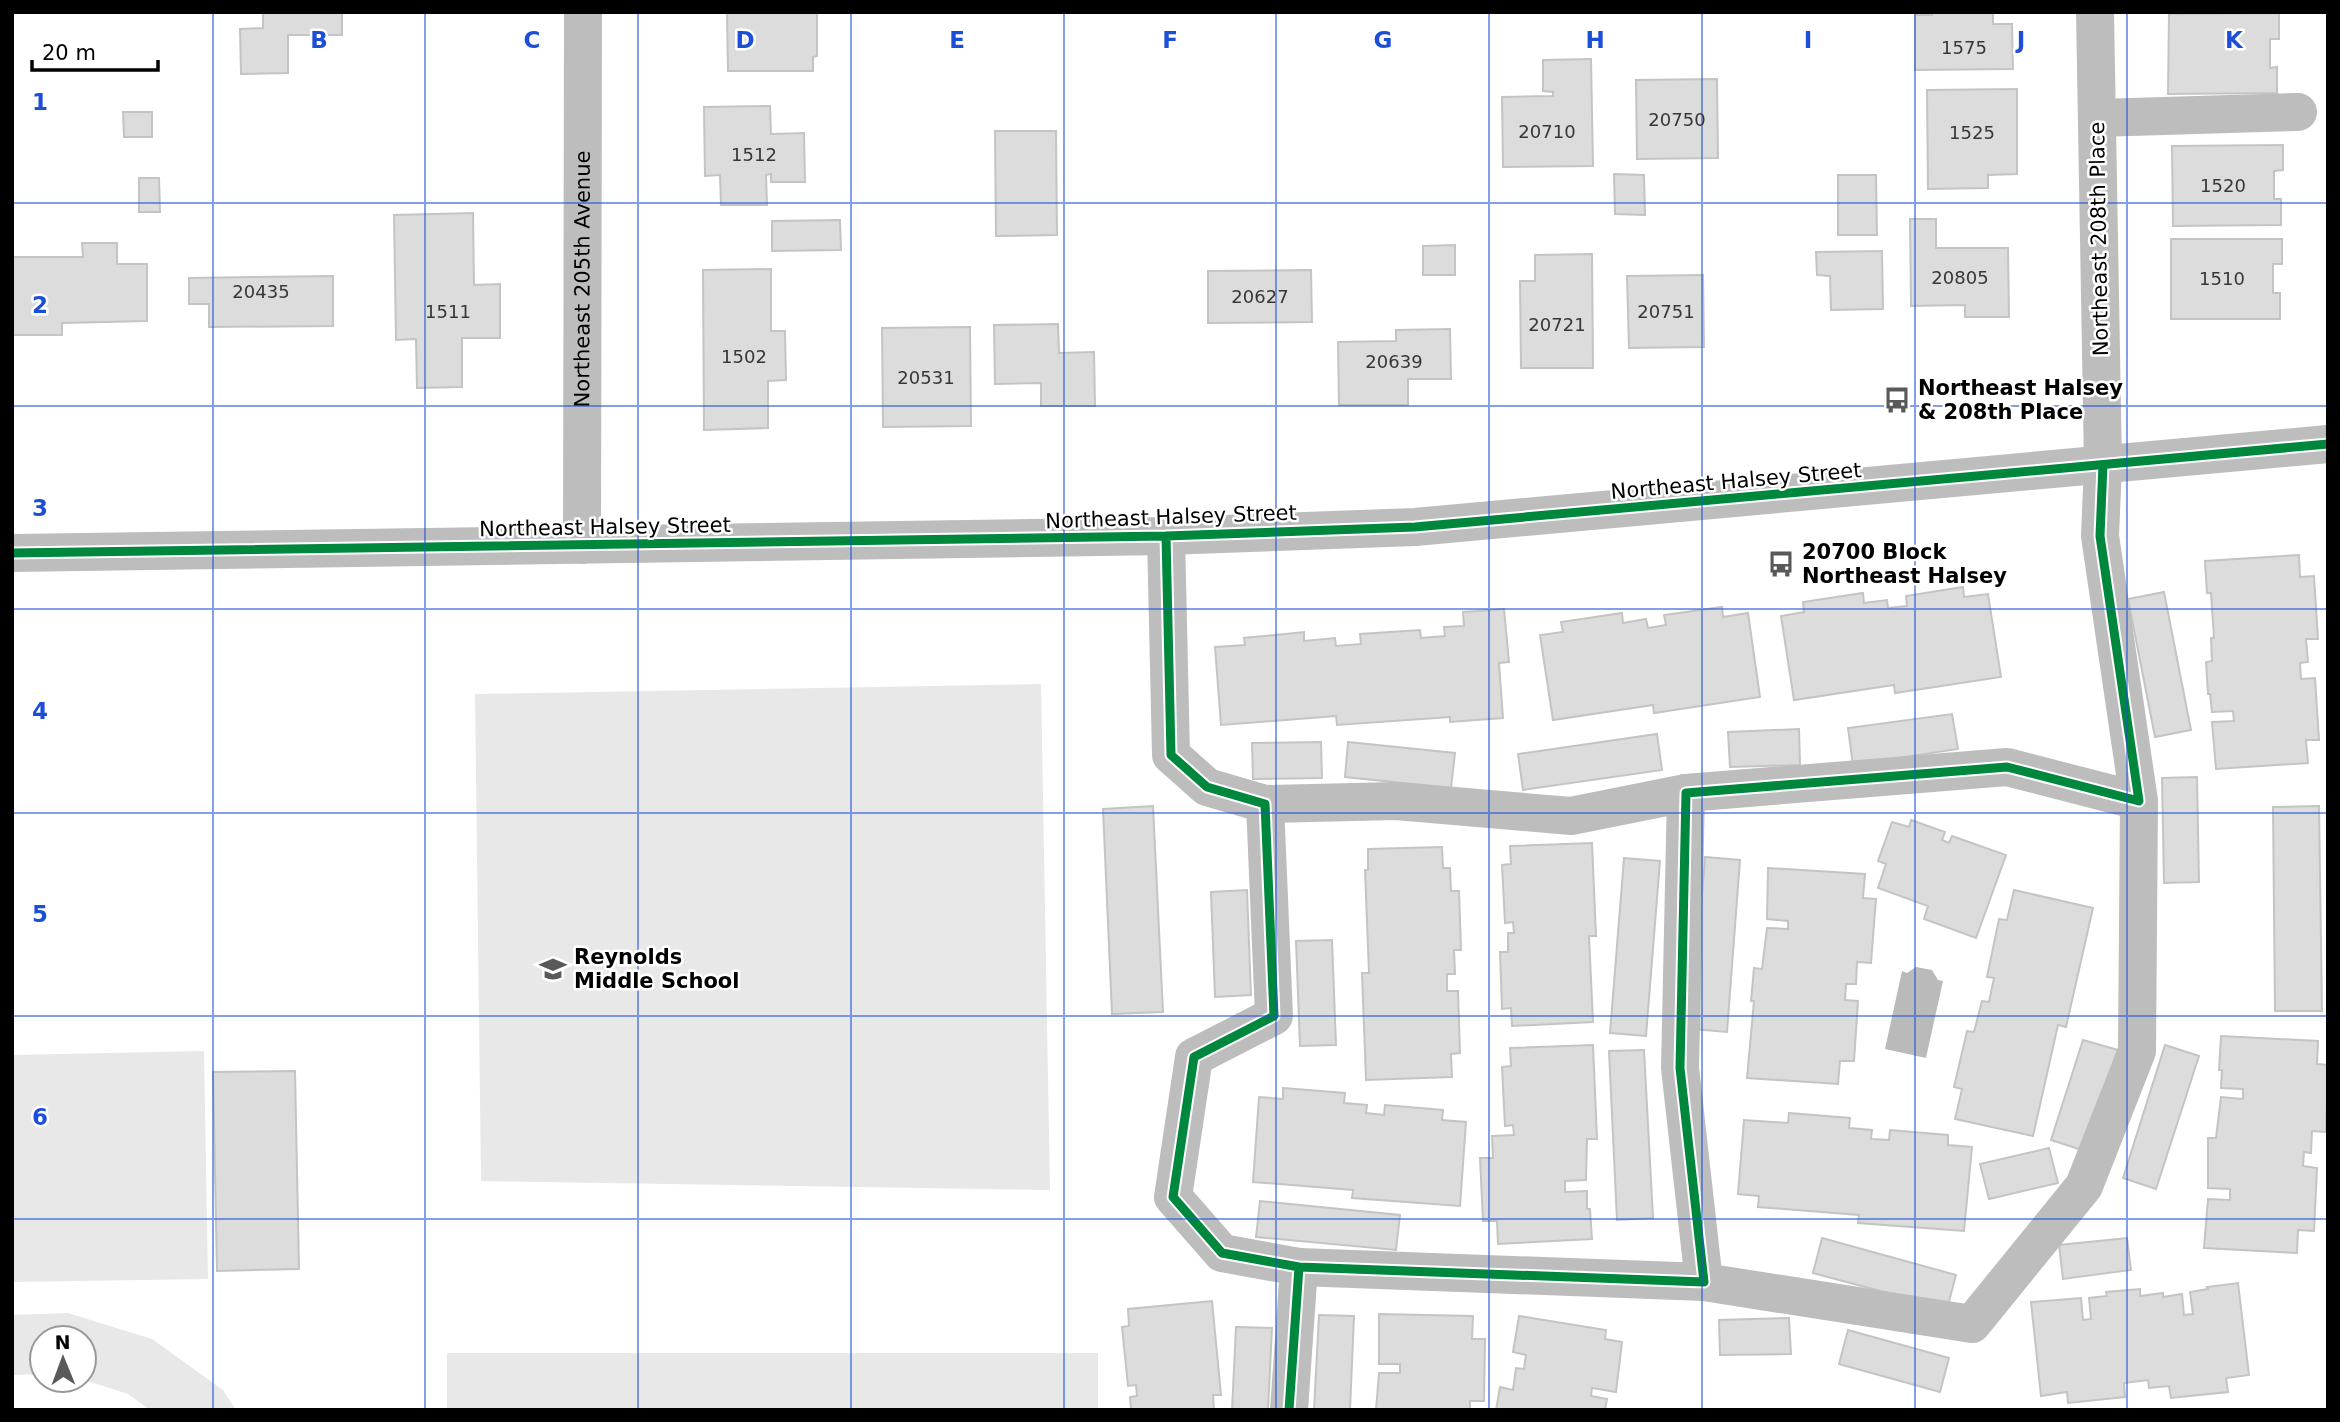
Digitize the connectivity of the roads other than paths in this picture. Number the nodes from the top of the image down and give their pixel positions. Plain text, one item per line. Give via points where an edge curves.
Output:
1 (583, 12) edge
2 (2095, 12) edge
3 (2298, 112) dead end
4 (2097, 118) junction
5 (2328, 444) edge
6 (2103, 466) junction
7 (1166, 536) junction
8 (582, 545) junction
9 (12, 552) edge
10 (1686, 793) junction
11 (2139, 801) junction
12 (1265, 804) junction
13 (1299, 1267) junction
14 (1704, 1282) junction
15 (1289, 1410) edge

1 - 8 street, Northeast 205th Avenue
2 - 4 street, Northeast 208th Place
3 - 4 street
4 - 6 street, Northeast 208th Place
5 - 6 street, Northeast Halsey Street
6 - 7 street, Northeast Halsey Street via 1415,527
6 - 11 street, Northeast 208th Place via 2100,536
7 - 8 street, Northeast Halsey Street
7 - 12 street via 1171,755 1207,787
8 - 9 street, Northeast Halsey Street
10 - 11 street via 2007,768
10 - 12 street via 1571,816 1396,801
10 - 14 street via 1679,1068
11 - 14 street, Northeast 208th Place via 2137,1051 2084,1186 1972,1324
12 - 13 street via 1274,1016 1194,1057 1173,1197 1222,1253
13 - 14 street
13 - 15 street

